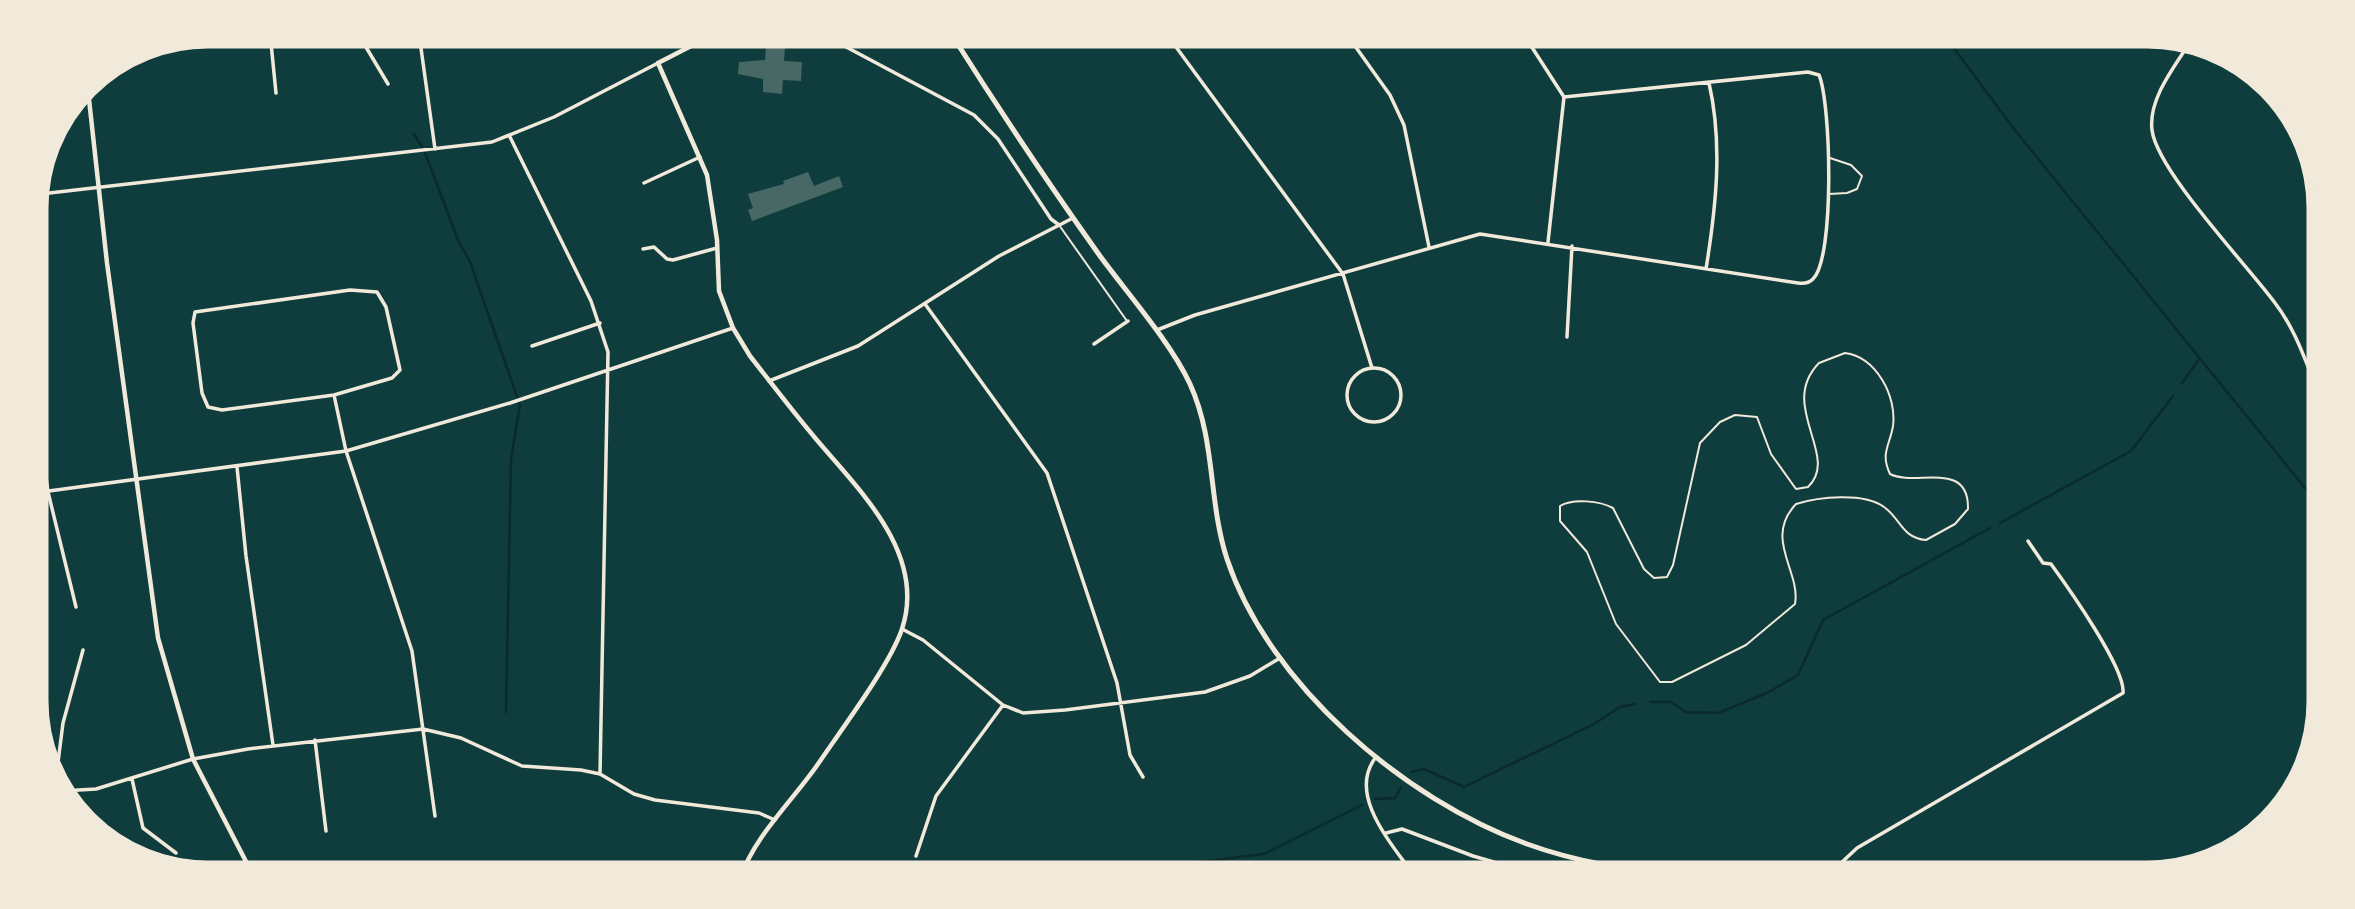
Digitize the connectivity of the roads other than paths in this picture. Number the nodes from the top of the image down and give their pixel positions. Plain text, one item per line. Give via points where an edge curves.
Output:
1 (272, 44) edge
2 (364, 44) edge
3 (420, 44) edge
4 (698, 44) edge
5 (841, 44) edge
6 (958, 44) edge
7 (1173, 44) edge
8 (1354, 44) edge
9 (1530, 44) edge
10 (2186, 49) edge
11 (658, 64) junction
12 (1709, 82) junction
13 (388, 84) dead end
14 (276, 93) dead end
15 (89, 96) edge
16 (1564, 97) junction
17 (510, 137) junction
18 (435, 149) junction
19 (701, 157) junction
20 (1829, 158) junction
21 (644, 183) dead end
22 (99, 187) junction
23 (44, 194) edge
24 (1829, 194) junction
25 (1073, 218) junction
26 (1059, 225) junction
27 (1548, 242) junction
28 (1572, 246) junction
29 (1430, 247) junction
30 (717, 248) junction
31 (643, 249) dead end
32 (1706, 269) junction
33 (1343, 274) junction
34 (925, 304) junction
35 (1128, 321) joint
36 (600, 323) junction
37 (733, 328) junction
38 (1155, 331) junction
39 (1567, 337) dead end
40 (1094, 344) dead end
41 (532, 346) dead end
42 (1373, 368) junction
43 (608, 371) junction
44 (2311, 374) edge
45 (769, 380) junction
46 (334, 395) junction
47 (346, 451) junction
48 (44, 463) edge
49 (237, 467) junction
50 (136, 481) junction
51 (44, 492) edge
52 (48, 492) junction
53 (2028, 541) dead end
54 (76, 607) dead end
55 (902, 629) junction
56 (83, 650) dead end
57 (1280, 658) junction
58 (1120, 702) junction
59 (1003, 705) junction
60 (423, 729) junction
61 (315, 740) junction
62 (273, 745) junction
63 (1376, 757) junction
64 (194, 759) junction
65 (57, 766) edge
66 (600, 775) junction
67 (1143, 777) dead end
68 (132, 779) junction
69 (70, 791) edge
70 (435, 816) dead end
71 (775, 820) junction
72 (326, 831) dead end
73 (1385, 833) junction
74 (176, 853) dead end
75 (916, 856) dead end
76 (248, 865) edge
77 (746, 865) edge
78 (1407, 865) edge
79 (1504, 865) edge
80 (1604, 865) edge
81 (1840, 865) edge

1 - 14 street
2 - 13 street
3 - 18 street
4 - 11 street
5 - 26 street via 974,115 998,139
6 - 25 main road
7 - 33 street
8 - 29 street via 1390,95 1404,125
9 - 16 street
10 - 44 street via 2155,104 2155,143 2190,197 2277,305
11 - 17 street
11 - 19 street
12 - 16 street
12 - 20 street via 1808,72 1819,75
12 - 32 street via 1716,176
15 - 22 street
16 - 27 street
17 - 18 street
17 - 36 street
18 - 22 street
19 - 21 street
19 - 30 street via 712,195
20 - 24 street
20 - 24 lane via 1852,165 1862,176 1857,188
22 - 23 street
22 - 50 street
24 - 32 street via 1820,266 1811,281
25 - 26 street
25 - 38 main road
26 - 34 street via 999,256
26 - 35 lane
27 - 28 street
27 - 29 street via 1479,234
28 - 32 street
28 - 39 street
29 - 33 street
30 - 31 street via 673,260 654,247
30 - 37 street via 719,291
33 - 38 street
33 - 42 street
34 - 45 street via 858,346
34 - 58 street via 1047,473
35 - 40 street
36 - 41 street
36 - 43 street
37 - 43 street
37 - 45 street
38 - 57 main road via 1184,372 1197,404 1210,446 1221,539 1236,583
42 - 42 street via 1398,380 1399,406 1390,416 1356,419 1347,392 1349,382
43 - 47 street
43 - 66 street
45 - 55 street via 860,489 888,533 906,582
46 - 46 street via 222,410 208,407 202,393 195,312 350,290 377,292 386,307 400,370 392,378
46 - 47 street
47 - 49 street
47 - 60 street via 407,628
48 - 52 street
49 - 50 street
49 - 62 street
50 - 52 street
50 - 64 street via 158,638
51 - 52 street
52 - 54 street
53 - 81 street via 2067,587 2115,665 2123,693 1857,848
55 - 59 street via 923,640
55 - 71 street via 820,761
56 - 65 street via 63,723
57 - 58 street via 1220,688
57 - 63 main road
58 - 59 street via 1034,713
58 - 67 street via 1130,755
59 - 75 street via 936,796
60 - 61 street
60 - 66 street via 461,738 522,766
60 - 70 street
61 - 62 street
61 - 72 street
62 - 64 street
63 - 73 street via 1368,768 1365,786
63 - 80 main road via 1439,801 1526,844
64 - 68 street
64 - 76 street
66 - 71 street via 642,797 759,813
68 - 69 street
68 - 74 street via 143,828
71 - 77 street
73 - 78 street
73 - 79 street via 1402,829

